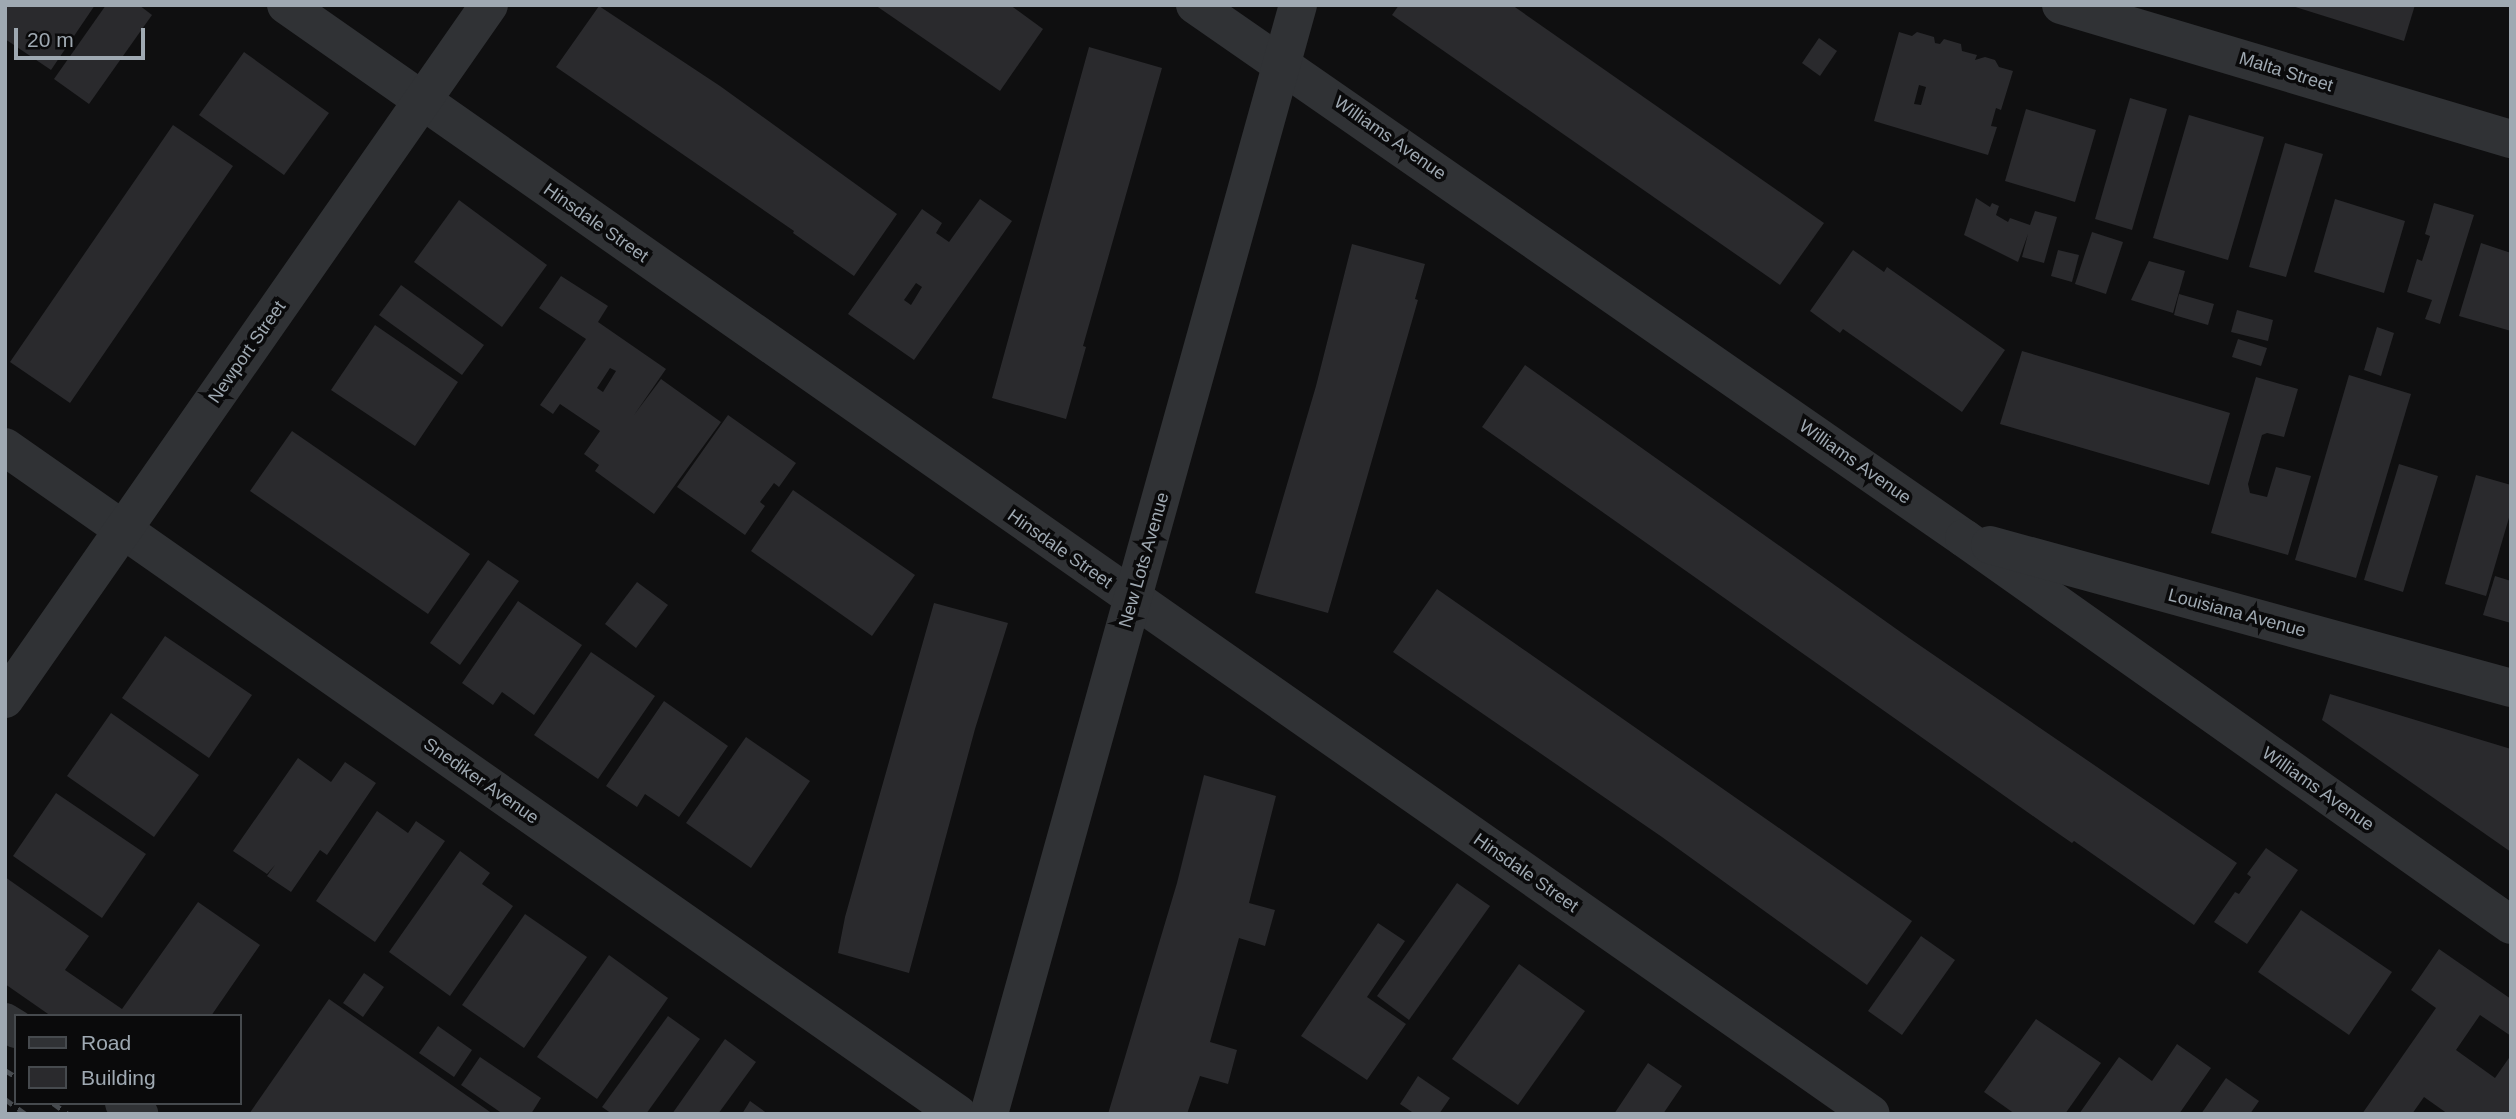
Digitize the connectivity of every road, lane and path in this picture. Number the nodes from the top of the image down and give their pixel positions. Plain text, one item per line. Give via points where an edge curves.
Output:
1 (286, 5) edge
2 (489, 5) edge
3 (1195, 5) edge
4 (1298, 5) edge
5 (2061, 5) edge
6 (1282, 65) junction
7 (422, 100) junction
8 (2511, 139) edge
9 (5, 447) edge
10 (123, 530) junction
11 (1964, 538) junction
12 (1133, 599) junction
13 (2511, 688) edge
14 (5, 699) edge
15 (2511, 925) edge
16 (958, 1114) edge
17 (989, 1114) edge
18 (1871, 1114) edge

1 - 7 street, Hinsdale Street
2 - 7 street, Newport Street
3 - 6 street, Williams Avenue
4 - 6 street, New Lots Avenue
5 - 8 street, Malta Street
6 - 11 street, Williams Avenue
6 - 12 street, New Lots Avenue
7 - 10 street, Newport Street
7 - 12 street, Hinsdale Street
9 - 10 street, Snediker Avenue
10 - 14 street, Newport Street
10 - 16 street, Snediker Avenue
11 - 13 street, Louisiana Avenue
11 - 15 street, Williams Avenue
12 - 17 street, New Lots Avenue
12 - 18 street, Hinsdale Street

